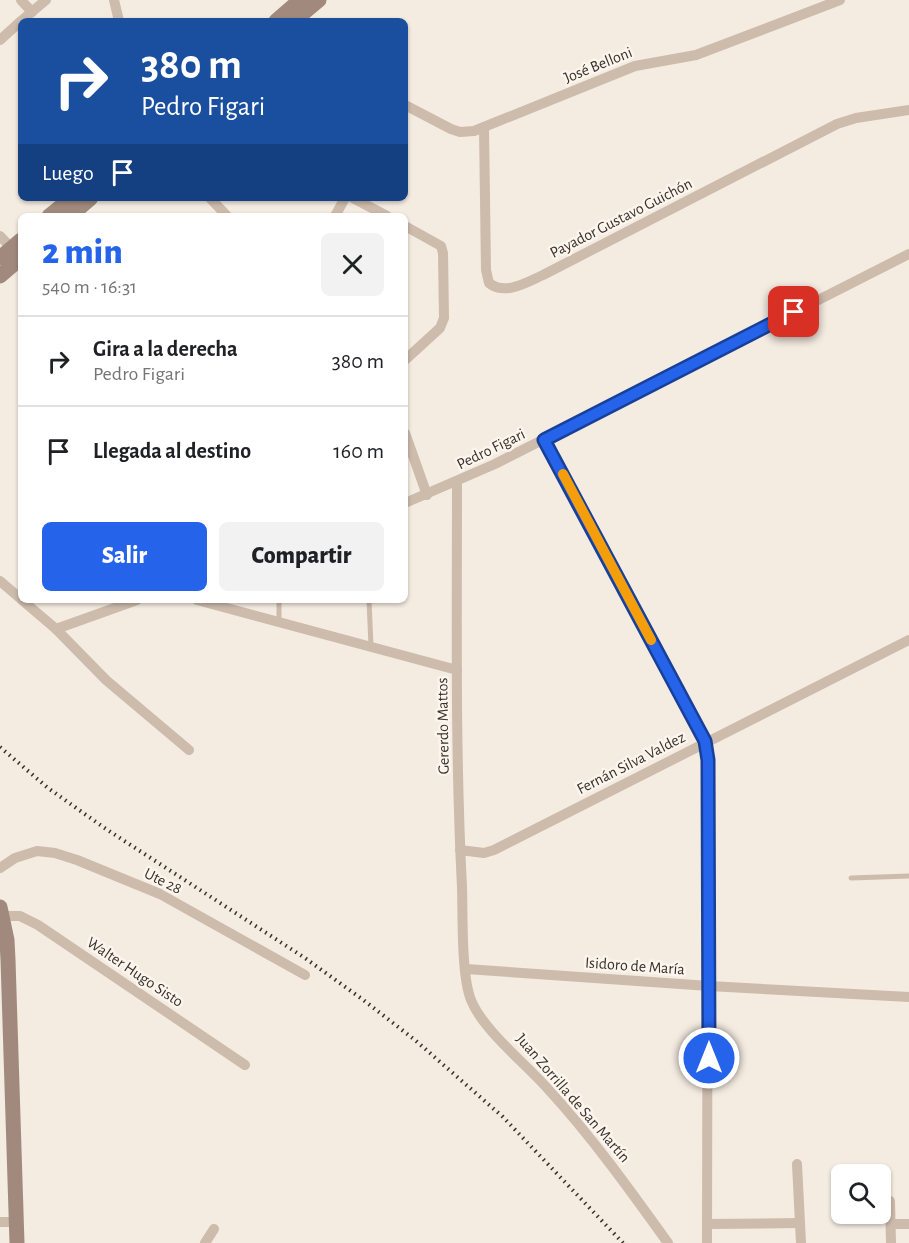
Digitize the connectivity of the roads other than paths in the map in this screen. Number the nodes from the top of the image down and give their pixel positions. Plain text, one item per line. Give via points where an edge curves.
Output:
1 (21, 0) edge
2 (46, 0) edge
3 (114, 0) edge
4 (319, 0) edge
5 (840, 0) edge
6 (292, 10) edge
7 (32, 12) junction
8 (25, 18) edge
9 (118, 18) edge
10 (18, 24) edge
11 (0, 40) edge
12 (408, 106) edge
13 (909, 110) edge
14 (484, 128) junction
15 (66, 201) edge
16 (88, 201) edge
17 (213, 201) edge
18 (360, 201) edge
19 (52, 213) edge
20 (74, 213) edge
21 (224, 213) edge
22 (382, 213) edge
23 (408, 228) edge
24 (0, 236) edge
25 (16, 254) edge
26 (909, 254) edge
27 (0, 276) edge
28 (408, 357) edge
29 (544, 440) junction
30 (408, 441) edge
31 (457, 482) junction
32 (427, 495) junction
33 (408, 502) edge
34 (0, 581) edge
35 (18, 596) edge
36 (27, 603) edge
37 (123, 603) edge
38 (208, 603) edge
39 (279, 603) edge
40 (369, 603) edge
41 (279, 623) junction
42 (56, 629) junction
43 (909, 640) edge
44 (371, 648) junction
45 (457, 670) junction
46 (705, 741) junction
47 (189, 750) dead end
48 (460, 850) junction
49 (0, 868) edge
50 (909, 876) edge
51 (851, 878) dead end
52 (1, 912) edge
53 (466, 969) junction
54 (305, 975) dead end
55 (709, 986) junction
56 (909, 997) edge
57 (3, 1001) edge
58 (245, 1065) dead end
59 (797, 1164) dead end
60 (0, 1222) edge
61 (16, 1222) junction
62 (800, 1223) junction
63 (708, 1224) junction
64 (891, 1224) joint
65 (909, 1224) edge
66 (214, 1229) dead end
67 (17, 1243) edge
68 (205, 1243) edge
69 (668, 1243) edge
70 (707, 1243) edge
71 (801, 1243) edge
72 (891, 1243) edge

1 - 7 street
2 - 7 street
3 - 9 street
4 - 6 street
5 - 14 street, José Belloni via 696,55 635,66
7 - 8 street
10 - 11 street
12 - 14 street, José Belloni via 460,132
13 - 14 street, Payador Gustavo Guichón via 837,124 543,275 507,288 494,287 487,277
15 - 19 street
16 - 20 street
17 - 21 street
18 - 22 street
23 - 28 street via 441,246 444,318 440,328
24 - 25 street
25 - 27 street
26 - 29 street, Pedro Figari
29 - 31 street, Pedro Figari
29 - 46 street
30 - 32 street
31 - 32 street, Pedro Figari
31 - 45 street, Gererdo Mattos
32 - 33 street, Pedro Figari
34 - 35 street
36 - 42 street
37 - 42 street
38 - 41 street
39 - 41 lane
40 - 44 lane
41 - 44 street
42 - 47 street via 106,680
43 - 46 street, Fernán Silva Valdez
44 - 45 street
45 - 48 street, Gererdo Mattos
46 - 48 street, Fernán Silva Valdez via 494,850
46 - 55 street
48 - 53 street, Gererdo Mattos
49 - 54 street, Ute 28 via 37,851 77,860 160,894
50 - 51 lane
52 - 57 street via 7,940
52 - 58 street, Walter Hugo Sisto via 39,925
53 - 55 street, Isidoro de María
53 - 69 street, Juan Zorrilla de San Martín via 471,1000 484,1021 585,1132
55 - 56 street, Isidoro de María
55 - 63 street
57 - 61 street
59 - 62 street
60 - 61 street
61 - 67 street
62 - 63 street
62 - 71 street
63 - 70 street
64 - 65 street
64 - 72 street
66 - 68 street

